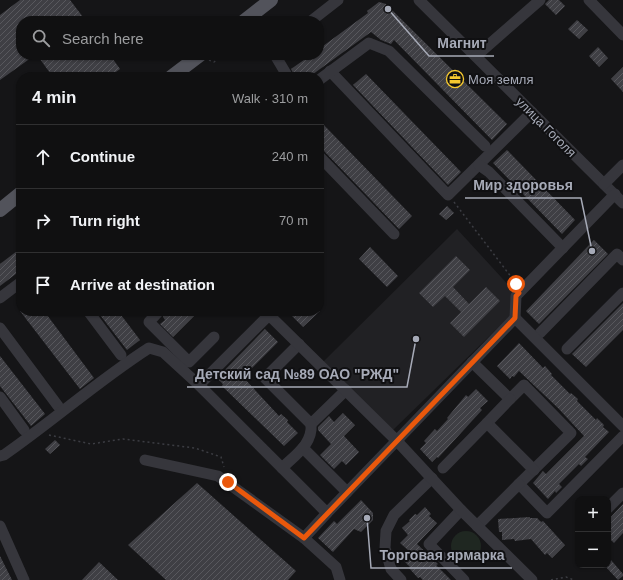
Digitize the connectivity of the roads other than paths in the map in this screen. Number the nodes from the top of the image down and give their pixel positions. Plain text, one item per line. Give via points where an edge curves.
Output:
1 (271, 0) edge
2 (338, 0) edge
3 (418, 0) edge
4 (540, 0) edge
5 (589, 0) edge
6 (253, 16) edge
7 (317, 16) edge
8 (623, 35) edge
9 (476, 56) junction
10 (199, 60) edge
11 (279, 60) edge
12 (330, 71) junction
13 (179, 72) edge
14 (285, 72) edge
15 (324, 76) edge
16 (532, 112) junction
17 (485, 146) dead end
18 (324, 161) edge
19 (479, 165) junction
20 (623, 165) edge
21 (604, 184) junction
22 (615, 194) junction
23 (16, 197) edge
24 (623, 202) edge
25 (0, 210) edge
26 (394, 234) dead end
27 (563, 248) junction
28 (623, 260) edge
29 (16, 286) edge
30 (623, 293) edge
31 (0, 298) edge
32 (92, 316) edge
33 (154, 316) edge
34 (268, 316) edge
35 (270, 316) edge
36 (515, 318) junction
37 (0, 328) edge
38 (540, 332) dead end
39 (214, 336) dead end
40 (299, 344) junction
41 (567, 349) dead end
42 (121, 355) dead end
43 (472, 362) junction
44 (199, 385) junction
45 (346, 390) junction
46 (0, 397) edge
47 (510, 399) junction
48 (58, 406) dead end
49 (487, 423) junction
50 (311, 424) junction
51 (623, 426) edge
52 (24, 430) dead end
53 (623, 436) edge
54 (397, 441) junction
55 (303, 448) junction
56 (0, 456) edge
57 (145, 460) dead end
58 (282, 468) junction
59 (443, 468) dead end
60 (534, 470) junction
61 (432, 478) junction
62 (519, 484) junction
63 (347, 492) junction
64 (623, 493) edge
65 (611, 505) edge
66 (461, 510) junction
67 (327, 513) junction
68 (0, 526) edge
69 (477, 526) junction
70 (304, 538) junction
71 (24, 580) edge
72 (340, 580) edge
73 (401, 580) edge
74 (464, 580) edge
75 (532, 580) edge

1 - 6 main road
2 - 7 street
3 - 9 street, улица Гоголя
4 - 9 street
5 - 8 street
9 - 16 street, улица Гоголя
10 - 13 main road
11 - 14 street
12 - 15 street
12 - 17 street via 369,43 390,51
12 - 19 street via 448,195
16 - 19 street
16 - 21 street, улица Гоголя
18 - 26 street
19 - 27 street via 489,172
20 - 21 street
21 - 22 street, улица Гоголя
22 - 24 street, улица Гоголя
22 - 27 street
23 - 25 main road
27 - 36 street via 516,296
28 - 38 street via 617,254
29 - 31 street
30 - 41 street
32 - 42 street
33 - 39 street via 149,322 189,362
34 - 44 street
35 - 40 street
36 - 43 street
36 - 51 street
37 - 48 street
40 - 45 street
40 - 50 street via 265,378
43 - 47 street
43 - 54 street
44 - 56 street via 163,352 149,348 37,432
44 - 58 street
45 - 50 street
45 - 54 street
46 - 52 street
47 - 49 street
47 - 60 street via 524,385 572,433
49 - 59 street
49 - 60 street
50 - 55 street via 311,436
53 - 62 street via 548,513
54 - 61 street
54 - 63 street
55 - 58 street
55 - 63 street
57 - 70 street via 218,476
58 - 67 street
60 - 62 street
61 - 66 street
61 - 73 street via 394,515 386,531 384,548 391,569
62 - 69 street
63 - 67 street
64 - 65 street
66 - 69 street
66 - 74 street via 430,544
67 - 70 street
68 - 71 street
69 - 75 street
70 - 72 street via 336,567

